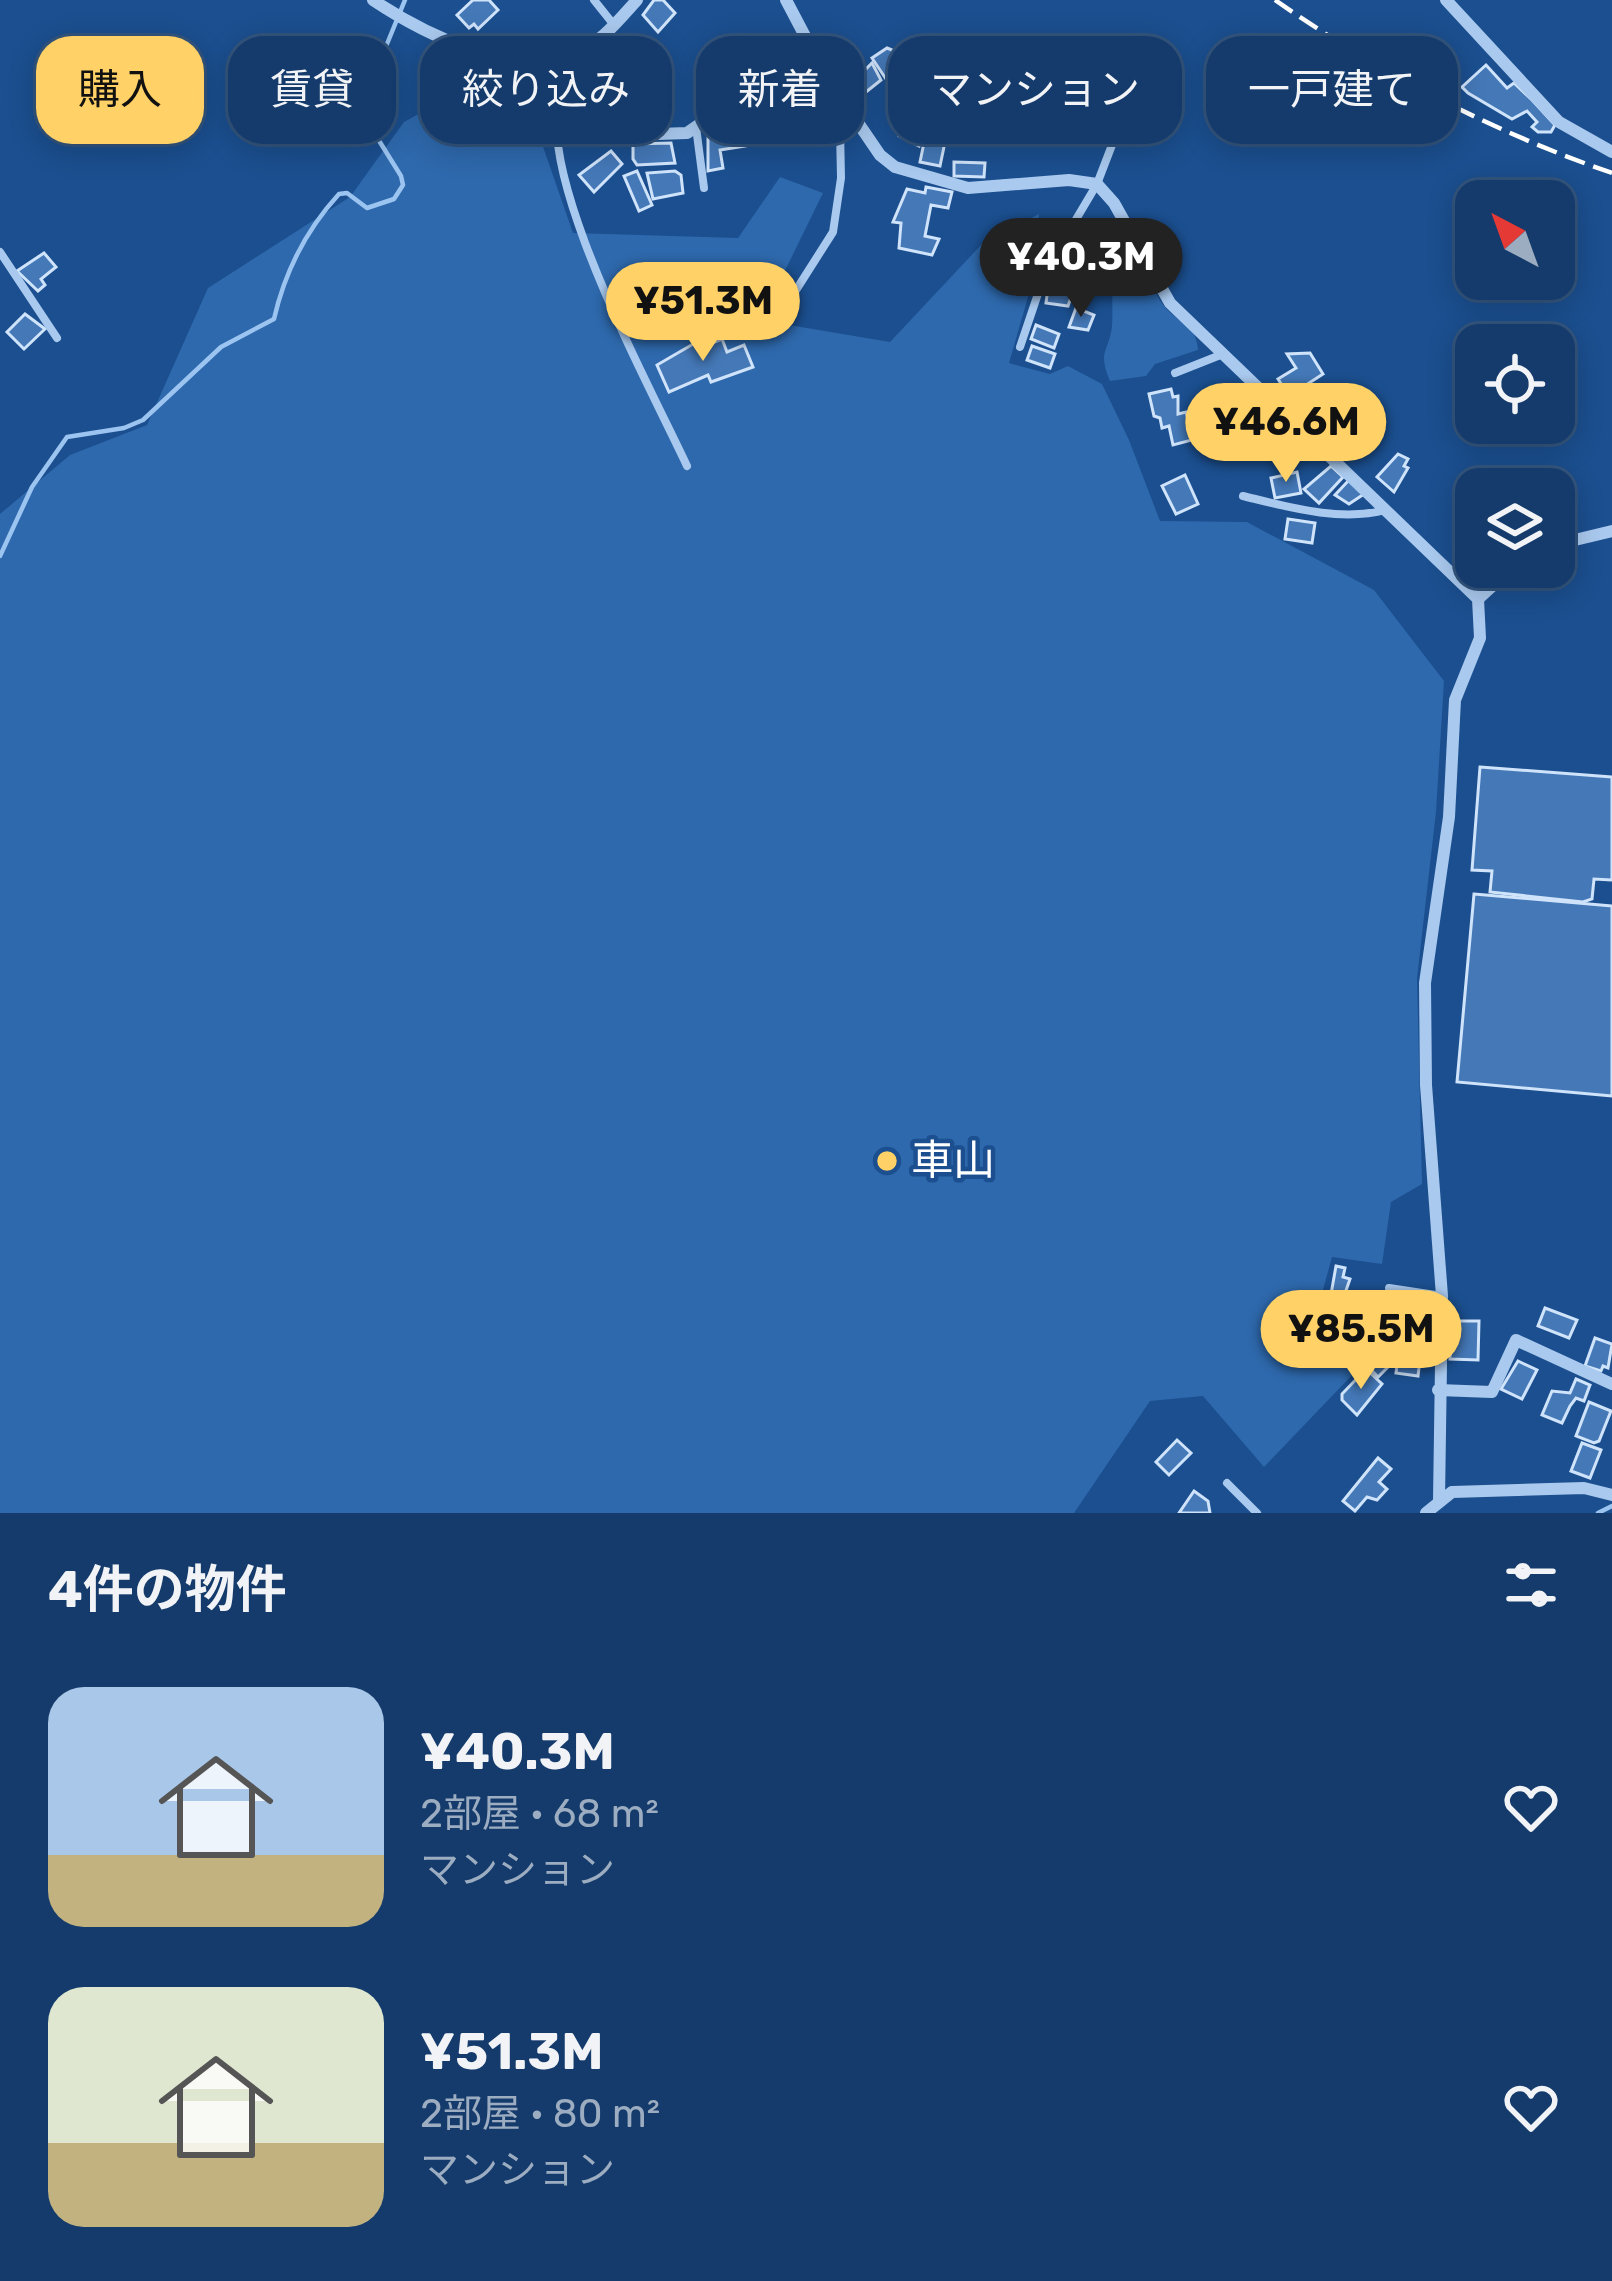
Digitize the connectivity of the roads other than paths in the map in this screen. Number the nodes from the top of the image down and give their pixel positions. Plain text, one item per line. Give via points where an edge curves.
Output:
1 (373, 0) edge
2 (594, 0) edge
3 (637, 0) edge
4 (786, 0) edge
5 (1446, 0) edge
6 (614, 26) junction
7 (437, 36) edge
8 (600, 36) edge
9 (805, 36) edge
10 (695, 127) joint
11 (864, 132) edge
12 (672, 134) edge
13 (557, 144) edge
14 (840, 144) edge
15 (1112, 144) edge
16 (1612, 152) edge
17 (1097, 184) junction
18 (704, 188) dead end
19 (0, 251) edge
20 (791, 298) dead end
21 (57, 338) dead end
22 (1020, 347) dead end
23 (1223, 354) junction
24 (1175, 373) dead end
25 (688, 466) dead end
26 (1243, 496) dead end
27 (1387, 510) junction
28 (1612, 531) edge
29 (1575, 540) edge
30 (1490, 588) edge
31 (1478, 599) junction
32 (1389, 1288) dead end
33 (1442, 1296) junction
34 (1612, 1384) edge
35 (1438, 1390) junction
36 (1227, 1484) dead end
37 (1609, 1494) edge
38 (1439, 1500) junction
39 (1257, 1513) edge
40 (1426, 1513) edge

1 - 7 street
2 - 6 lane
3 - 6 street
4 - 9 street
5 - 16 street via 1558,122
6 - 8 street
10 - 12 street
10 - 18 lane
11 - 17 street via 895,167 934,182
13 - 25 lane via 573,211
14 - 20 lane via 833,232
15 - 17 lane
17 - 22 lane via 1046,270
17 - 23 street via 1162,293
19 - 21 lane
23 - 24 lane
23 - 27 street
26 - 27 lane via 1337,514
27 - 31 street
28 - 29 street
30 - 31 street
31 - 33 street via 1480,638 1454,700 1449,818 1425,983
32 - 33 lane
33 - 35 street
34 - 35 street via 1516,1340 1492,1392
35 - 38 street
36 - 39 lane
37 - 38 street via 1452,1492
38 - 40 street

